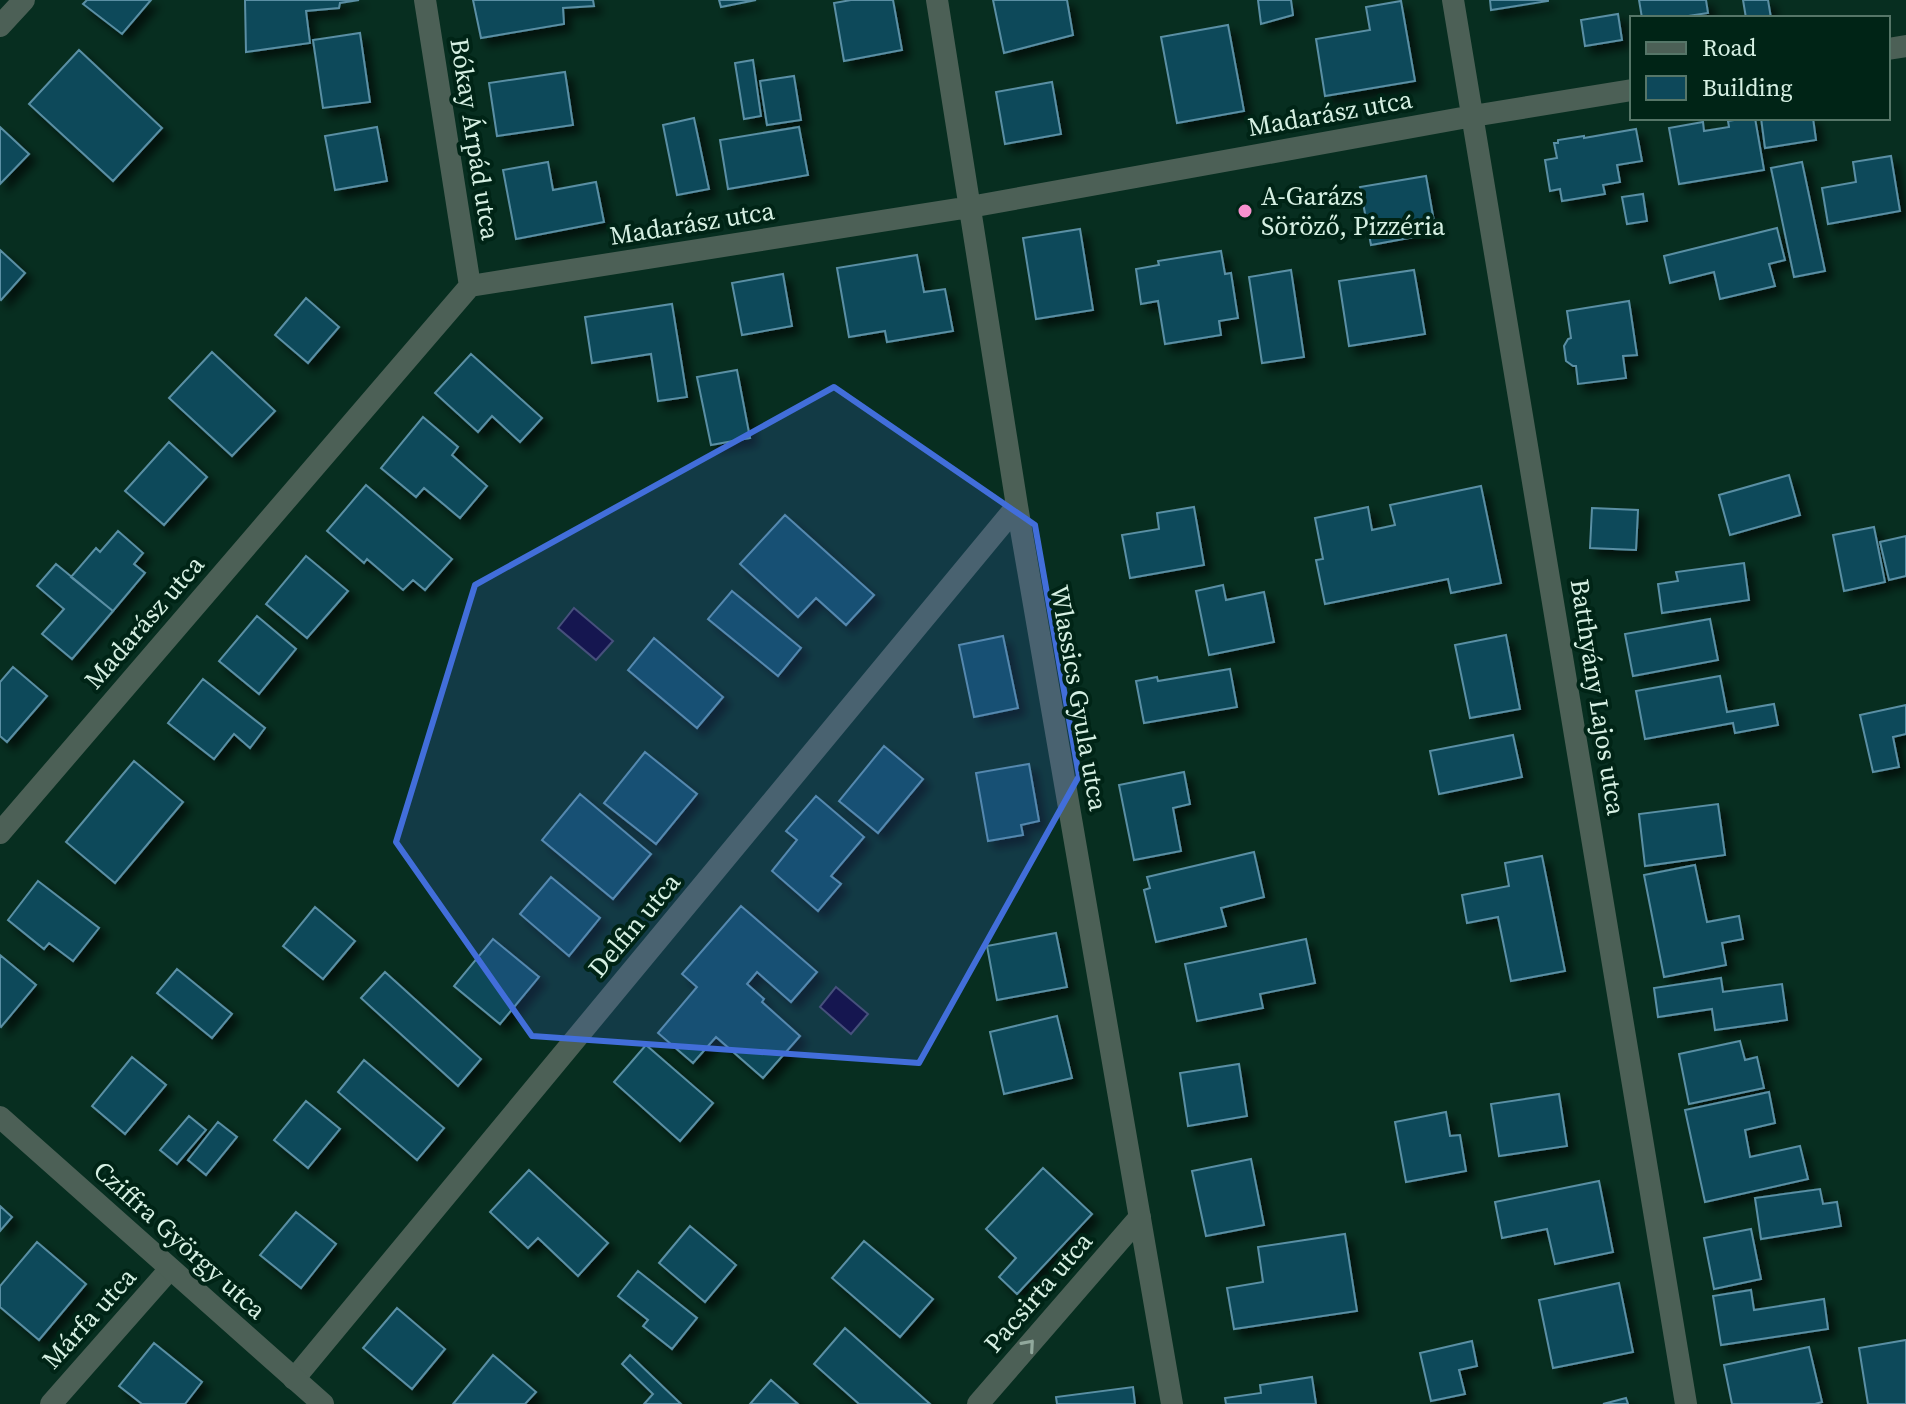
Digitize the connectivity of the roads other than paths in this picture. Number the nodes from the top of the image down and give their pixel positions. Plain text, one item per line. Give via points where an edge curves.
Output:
1 (24, 0) edge
2 (425, 0) edge
3 (937, 0) edge
4 (1453, 0) edge
5 (0, 26) edge
6 (1630, 90) edge
7 (1473, 116) junction
8 (970, 207) junction
9 (470, 286) junction
10 (1017, 506) junction
11 (0, 833) edge
12 (0, 1117) edge
13 (1140, 1217) junction
14 (170, 1269) junction
15 (294, 1379) junction
16 (51, 1404) edge
17 (323, 1404) edge
18 (978, 1404) edge
19 (1172, 1404) edge
20 (1686, 1404) edge

1 - 5 street
2 - 9 street, Bókay Árpád utca
3 - 8 street, Wlassics Gyula utca
4 - 7 street, Batthyány Lajos utca
6 - 7 street, Madarász utca
7 - 8 street, Madarász utca
7 - 20 street, Batthyány Lajos utca
8 - 9 street, Madarász utca
8 - 10 street, Wlassics Gyula utca
9 - 11 street, Madarász utca
10 - 13 street, Wlassics Gyula utca
10 - 15 street, Delfin utca
12 - 14 street, Cziffra György utca
18 -> 13 street, Pacsirta utca
13 - 19 street, Wlassics Gyula utca
14 - 15 street, Cziffra György utca
14 - 16 street, Márfa utca
15 - 17 street, Cziffra György utca

